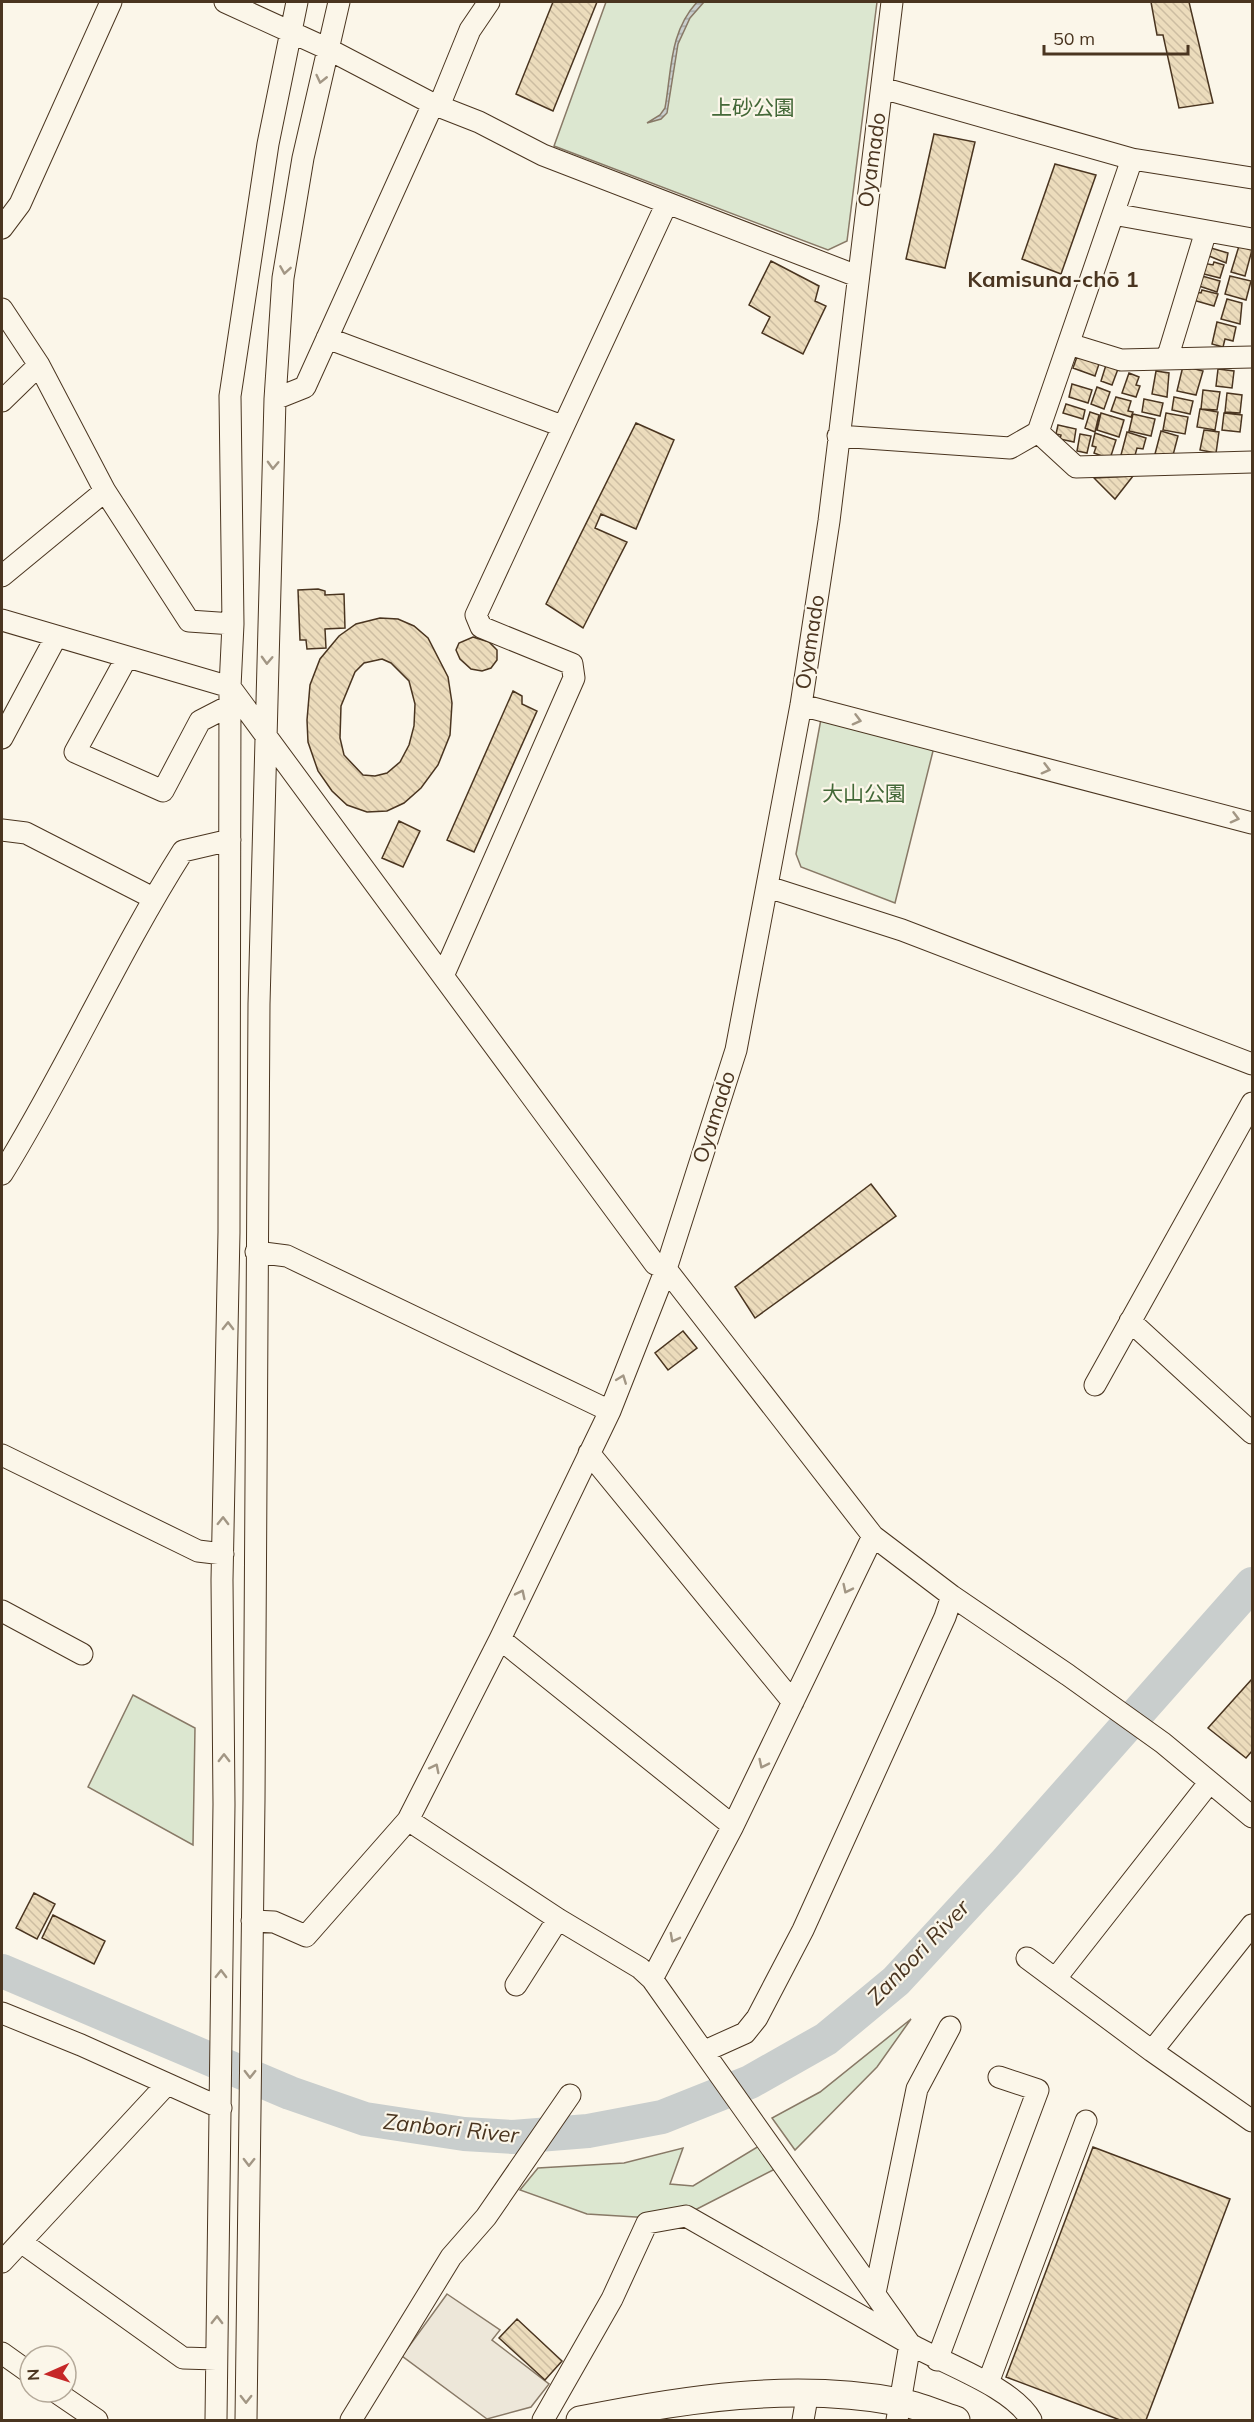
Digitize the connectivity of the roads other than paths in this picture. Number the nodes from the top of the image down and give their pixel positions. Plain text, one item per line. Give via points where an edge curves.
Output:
1 (111, 2) edge
2 (225, 2) edge
3 (297, 2) edge
4 (339, 2) edge
5 (489, 2) edge
6 (891, 2) edge
7 (290, 33) junction
8 (327, 49) junction
9 (882, 88) junction
10 (436, 105) junction
11 (1132, 159) junction
12 (1252, 178) edge
13 (667, 203) junction
14 (1113, 214) junction
15 (2, 228) edge
16 (1206, 231) junction
17 (1252, 239) edge
18 (856, 276) junction
19 (2, 309) edge
20 (327, 338) junction
21 (1069, 344) junction
22 (1252, 357) edge
23 (1167, 359) junction
24 (39, 365) junction
25 (275, 399) junction
26 (2, 401) edge
27 (562, 426) junction
28 (1038, 432) junction
29 (838, 436) junction
30 (1252, 462) edge
31 (105, 492) junction
32 (2, 576) edge
33 (2, 620) edge
34 (233, 624) junction
35 (56, 637) junction
36 (128, 657) junction
37 (230, 696) junction
38 (801, 705) junction
39 (266, 737) junction
40 (2, 738) edge
41 (1252, 823) edge
42 (2, 830) edge
43 (230, 840) junction
44 (768, 887) junction
45 (153, 898) junction
46 (442, 976) junction
47 (1252, 1064) edge
48 (1252, 1103) edge
49 (2, 1174) edge
50 (256, 1252) junction
51 (666, 1269) junction
52 (1130, 1321) junction
53 (1095, 1385) dead end
54 (610, 1411) junction
55 (1252, 1433) edge
56 (589, 1453) junction
57 (2, 1455) edge
58 (873, 1536) junction
59 (223, 1554) junction
60 (222, 1580) junction
61 (952, 1596) junction
62 (255, 1599) junction
63 (2, 1611) edge
64 (500, 1639) junction
65 (82, 1654) dead end
66 (793, 1702) junction
67 (1209, 1783) junction
68 (254, 1800) junction
69 (224, 1804) junction
70 (1252, 1817) edge
71 (408, 1820) junction
72 (733, 1826) junction
73 (558, 1919) junction
74 (252, 1921) junction
75 (1252, 1925) edge
76 (1027, 1958) dead end
77 (1056, 1978) junction
78 (652, 1979) junction
79 (516, 1985) dead end
80 (2, 2013) edge
81 (950, 2026) dead end
82 (1152, 2051) junction
83 (707, 2055) junction
84 (999, 2077) dead end
85 (167, 2084) junction
86 (570, 2095) dead end
87 (221, 2100) junction
88 (1086, 2121) dead end
89 (1252, 2121) edge
90 (8, 2253) edge
91 (875, 2293) junction
92 (910, 2343) junction
93 (2, 2353) edge
94 (216, 2359) junction
95 (937, 2360) junction
96 (18, 2364) edge
97 (988, 2384) junction
98 (808, 2392) junction
99 (73, 2404) edge
100 (899, 2411) edge
101 (584, 2420) edge
102 (97, 2421) edge
103 (216, 2421) edge
104 (246, 2421) edge
105 (351, 2421) edge
106 (543, 2421) edge
107 (803, 2421) edge
108 (956, 2421) edge
109 (1031, 2421) edge

1 - 15 street via 20,204
2 - 7 street
3 - 7 street
4 - 8 street
5 - 10 street via 470,30
6 - 9 street, Oyamado
7 - 8 street
7 - 34 street via 268,144 230,396
8 - 10 street
8 -> 25 street via 303,158 283,278
9 - 11 street
9 - 18 street, Oyamado
10 - 13 street via 543,155
10 - 20 street
11 - 12 street
11 - 14 street
13 - 18 street
13 - 27 street
14 - 16 street
14 - 21 street
16 - 17 street
16 - 23 street
18 - 29 street, Oyamado
19 - 24 street
20 - 25 street via 305,387
20 - 27 street
21 - 23 street via 1121,360
21 - 28 street
22 - 23 street
24 - 26 street
24 - 31 street
25 -> 39 street
27 - 46 street via 476,615 481,627 572,664 574,678
28 - 29 street via 1010,448
28 - 30 street via 1076,467
29 - 38 street, Oyamado
31 - 32 street
31 - 34 street via 189,621
33 - 35 street
34 - 37 street
35 - 36 street
35 - 40 street
36 - 37 street
36 - 37 street via 75,752 163,791 200,721
37 - 39 street
37 - 43 street
38 -> 41 street
38 - 44 street, Oyamado
39 - 46 street
39 - 50 street
42 - 45 street via 26,833
43 - 45 street via 183,851
59 -> 43 street via 230,1232
44 - 47 street via 902,930
44 - 51 street, Oyamado via 736,1050
45 - 49 street via 72,1053
46 - 51 street via 655,1264
48 - 52 street
50 - 54 street via 287,1256
50 - 62 street
54 -> 51 street, Oyamado
51 - 58 street
52 - 53 street
52 - 55 street
54 - 56 street, Oyamado
64 -> 56 street, Oyamado
56 - 66 street
57 - 59 street via 198,1551
58 - 61 street
58 -> 66 street
59 - 60 street
60 - 62 street via 233,1576 246,1581
69 -> 60 street
61 - 67 street via 1068,1675
61 - 83 street via 803,1930 745,2033
62 - 68 street
63 - 65 street
71 -> 64 street, Oyamado
64 - 72 street
66 -> 72 street
67 - 70 street
67 - 77 street
68 - 69 street via 246,1809 233,1814
68 - 74 street
87 -> 69 street
71 - 73 street
71 - 74 street, Oyamado via 306,1936 274,1922
72 -> 78 street
73 - 78 street
73 - 79 street
74 -> 104 street
75 - 82 street
76 - 77 street
77 - 82 street
78 - 83 street
80 - 85 street
81 - 91 street via 917,2089
82 - 89 street
83 - 91 street
84 - 95 street via 1038,2090
85 - 87 street
85 - 90 street
86 - 105 street via 486,2217 451,2257
94 -> 87 street
88 - 97 street
90 - 94 street via 183,2358
91 - 92 street
92 - 95 street
92 - 100 street
92 - 106 street via 686,2216 647,2223 612,2299
93 - 96 street
94 - 103 street
95 - 97 street
97 - 109 street via 1024,2409
98 - 100 main road
98 - 101 main road via 711,2399
98 - 107 street
99 - 102 street
100 - 108 main road

